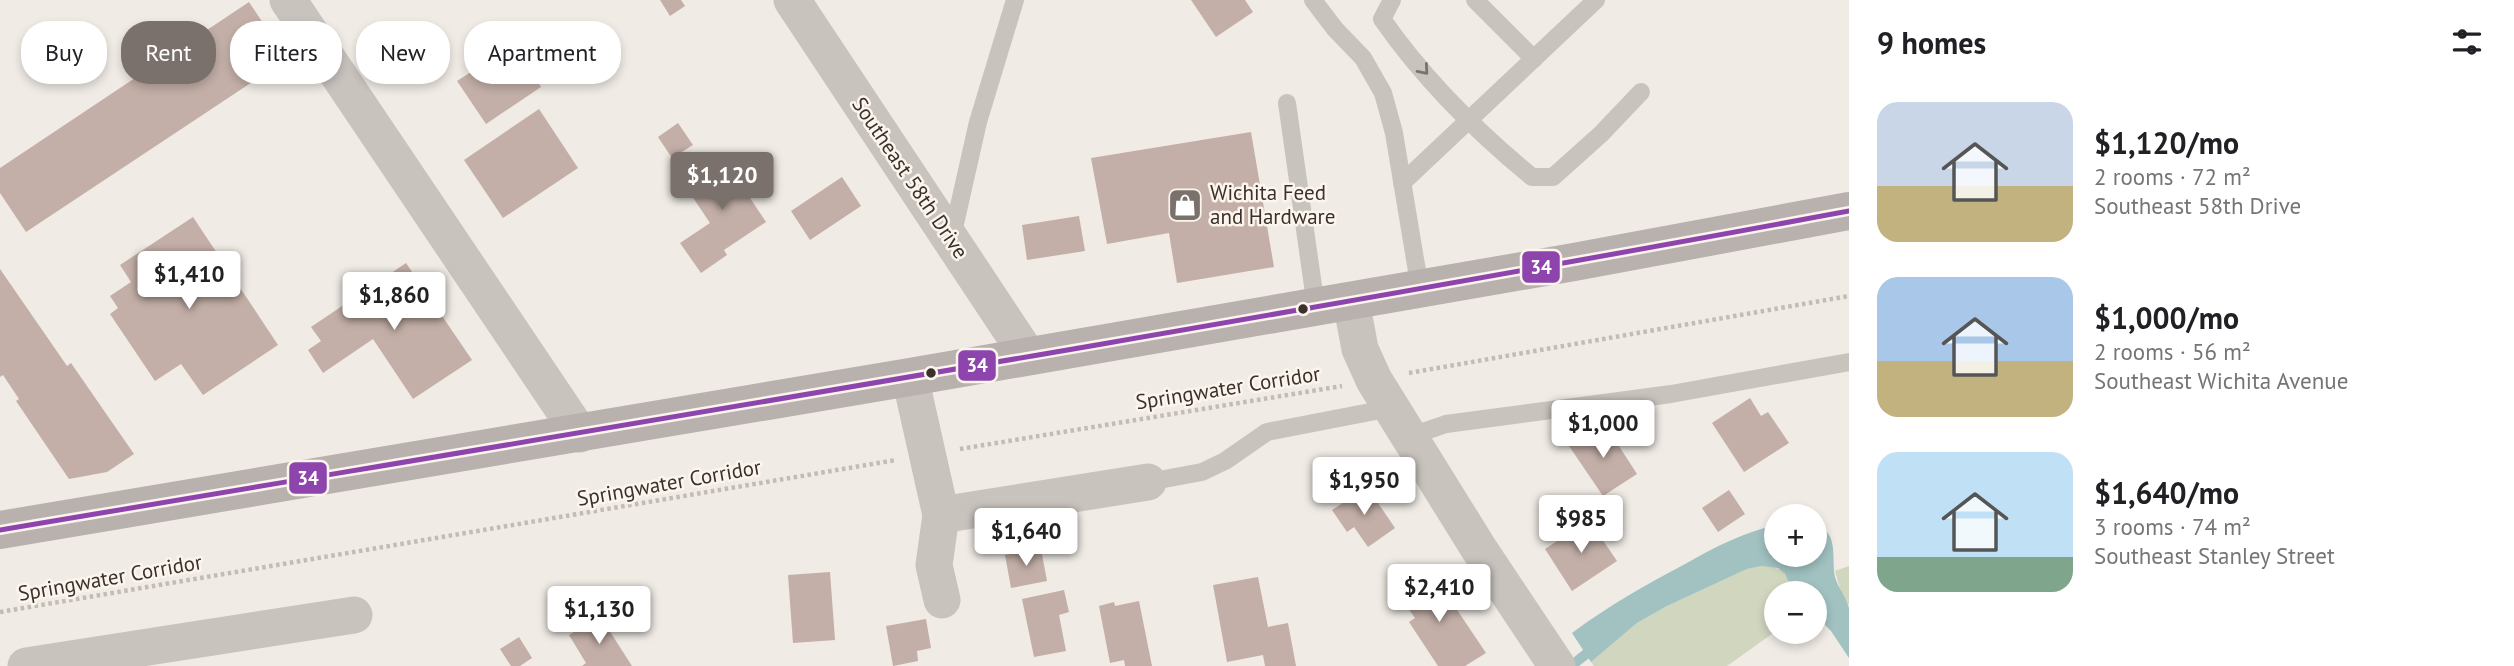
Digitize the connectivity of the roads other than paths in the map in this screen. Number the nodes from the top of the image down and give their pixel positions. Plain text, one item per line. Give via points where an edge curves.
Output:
1 (288, 0) edge
2 (792, 0) edge
3 (1015, 0) edge
4 (1313, 0) edge
5 (1392, 0) edge
6 (1475, 0) edge
7 (1596, 0) edge
8 (1534, 59) junction
9 (1641, 92) dead end
10 (1287, 103) dead end
11 (1468, 120) junction
12 (1402, 183) junction
13 (1849, 211) edge
14 (951, 240) junction
15 (1420, 289) junction
16 (1334, 304) junction
17 (1028, 356) junction
18 (1849, 362) edge
19 (910, 377) junction
20 (1400, 407) junction
21 (580, 434) junction
22 (1148, 482) joint
23 (941, 515) junction
24 (0, 529) edge
25 (942, 600) dead end
26 (354, 615) dead end
27 (1554, 661) edge
28 (26, 666) edge

1 - 21 street
2 - 14 street, Southeast 58th Drive
3 - 14 lane via 978,122
4 - 12 lane via 1363,58 1383,93
5 -> 11 lane via 1382,19
6 - 8 lane
7 - 8 lane
8 - 11 lane
9 - 11 lane via 1553,177 1532,177
10 - 16 lane
11 - 12 lane
12 - 15 lane
13 - 15 main road
14 - 17 street, Southeast 58th Drive
15 - 16 main road
16 - 17 main road
16 - 20 street via 1363,357
17 - 19 main road
18 - 20 lane via 1671,394 1446,424
19 - 21 main road
19 - 23 street
20 - 22 lane via 1267,432 1202,472
20 - 27 street via 1479,548
21 - 24 main road
22 - 23 street
23 - 25 street via 934,565
26 - 28 street

